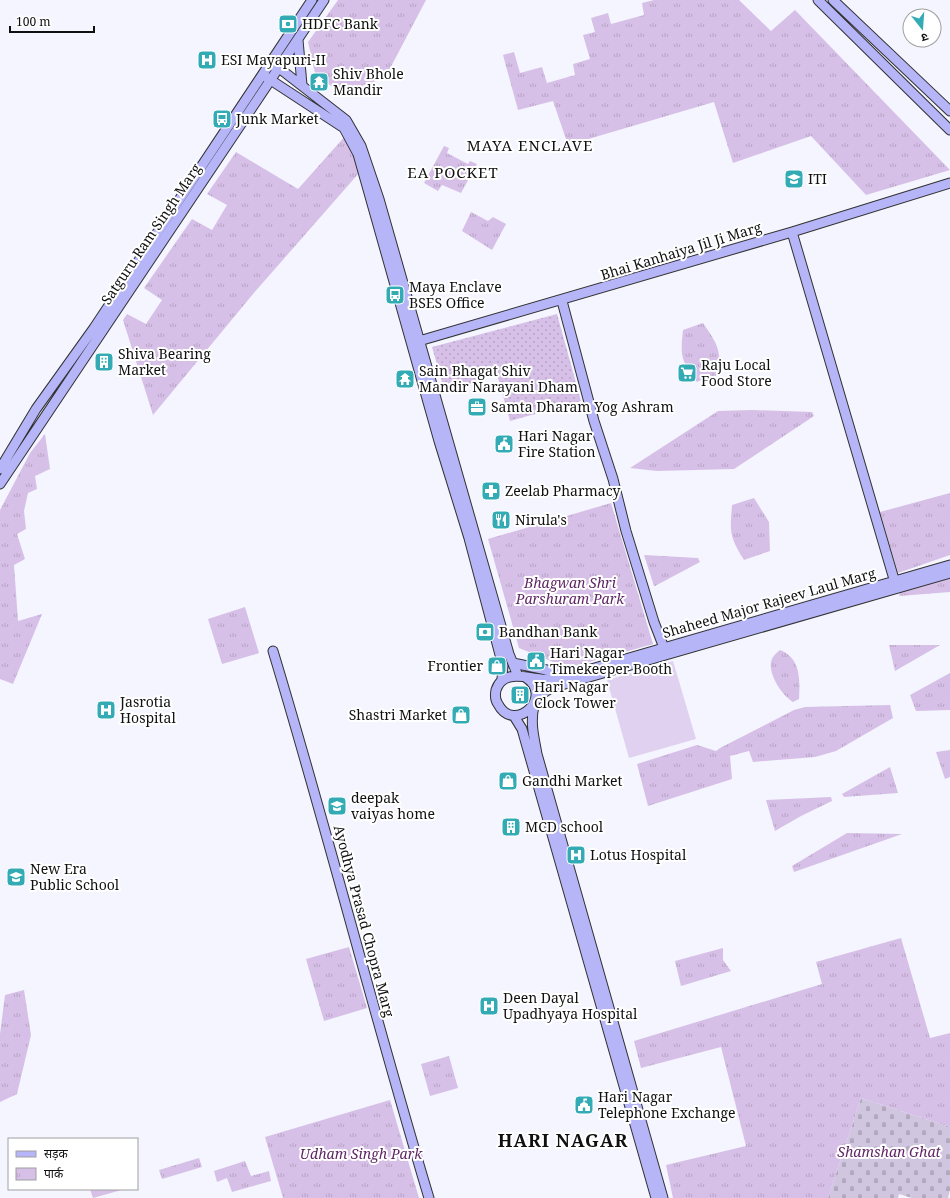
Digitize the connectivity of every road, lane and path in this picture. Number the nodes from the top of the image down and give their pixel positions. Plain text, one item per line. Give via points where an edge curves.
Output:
1 (312, 0) edge
2 (324, 0) edge
3 (818, 0) edge
4 (833, 0) edge
5 (298, 40) junction
6 (275, 66) junction
7 (263, 75) junction
8 (272, 79) junction
9 (302, 85) junction
10 (950, 112) edge
11 (950, 130) edge
12 (950, 183) edge
13 (792, 232) junction
14 (562, 301) junction
15 (419, 341) junction
16 (0, 469) edge
17 (0, 484) edge
18 (950, 565) edge
19 (950, 573) edge
20 (896, 585) junction
21 (273, 651) dead end
22 (666, 652) junction
23 (513, 663) junction
24 (571, 674) junction
25 (521, 677) junction
26 (502, 679) junction
27 (535, 703) junction
28 (514, 716) junction
29 (608, 1019) junction
30 (428, 1198) edge
31 (656, 1198) edge
32 (662, 1198) edge

1 - 6 street, Satguru Ram Singh Marg
2 - 5 street, Satguru Ram Singh Marg
3 - 11 street
4 - 10 street
5 - 6 street, Satguru Ram Singh Marg
5 - 9 street
6 - 7 street, Satguru Ram Singh Marg
6 - 8 street, Satguru Ram Singh Marg
6 - 9 street
7 - 8 street
7 - 16 street, Satguru Ram Singh Marg via 94,328 36,409
8 - 17 street, Satguru Ram Singh Marg
8 - 26 street via 344,128 358,154 470,542 503,666
9 - 15 street via 346,120 361,146 379,199
12 - 13 street, Bhai Kanhaiya Jil Ji Marg
13 - 14 street, Bhai Kanhaiya Jil Ji Marg
13 - 20 street
14 - 15 street, Bhai Kanhaiya Jil Ji Marg
14 - 22 street via 626,531
15 - 23 street
18 - 20 street, Shaheed Major Rajeev Laul Marg
19 - 20 street, Shaheed Major Rajeev Laul Marg
20 - 22 street, Shaheed Major Rajeev Laul Marg
21 - 30 street, Ayodhya Prasad Chopra Marg
22 - 24 street, Shaheed Major Rajeev Laul Marg
22 - 27 street, Shaheed Major Rajeev Laul Marg via 551,688
23 - 24 street
23 - 25 street
24 - 25 street, Shaheed Major Rajeev Laul Marg via 544,680
25 - 26 street via 510,676
25 - 27 street via 533,684
26 - 28 street via 495,693 496,701 506,713
27 - 28 street via 529,711
27 - 29 street via 532,722 537,754
28 - 29 street via 522,728
29 - 31 street
29 - 32 street

